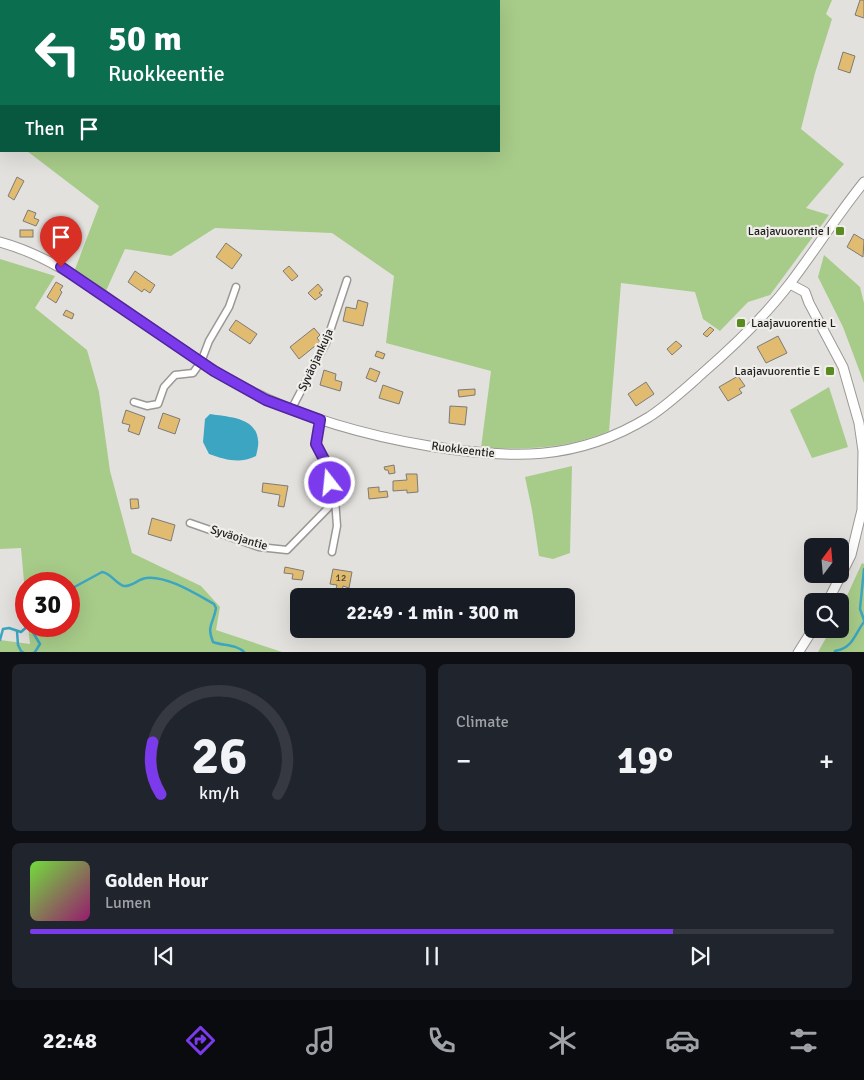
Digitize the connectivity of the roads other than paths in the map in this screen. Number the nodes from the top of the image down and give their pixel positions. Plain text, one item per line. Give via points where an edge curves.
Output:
1 (864, 182) edge
2 (0, 242) edge
3 (347, 280) dead end
4 (790, 284) junction
5 (236, 287) dead end
6 (200, 362) junction
7 (134, 402) dead end
8 (291, 410) junction
9 (320, 420) junction
10 (864, 451) edge
11 (332, 496) junction
12 (190, 523) dead end
13 (332, 552) dead end
14 (832, 593) edge
15 (807, 638) edge
16 (798, 652) edge

1 - 4 street, Ruokkeentie
2 - 6 street, Ruokkeentie via 29,251 78,277
3 - 8 street, Syväojankuja via 326,343
4 - 9 street, Ruokkeentie via 722,356 668,404 622,432 576,449 522,455 467,452 368,435
4 - 10 street via 805,292 843,367
5 - 6 street
6 - 7 street via 193,373 175,375 164,387 158,404 147,406
6 - 8 street, Ruokkeentie via 266,400
8 - 9 street, Ruokkeentie
9 - 11 street via 316,444 329,469
10 - 14 street via 862,510 851,555
11 - 12 street, Syväojantie via 328,508 287,550 259,547
11 - 13 street via 337,526
15 - 16 street

